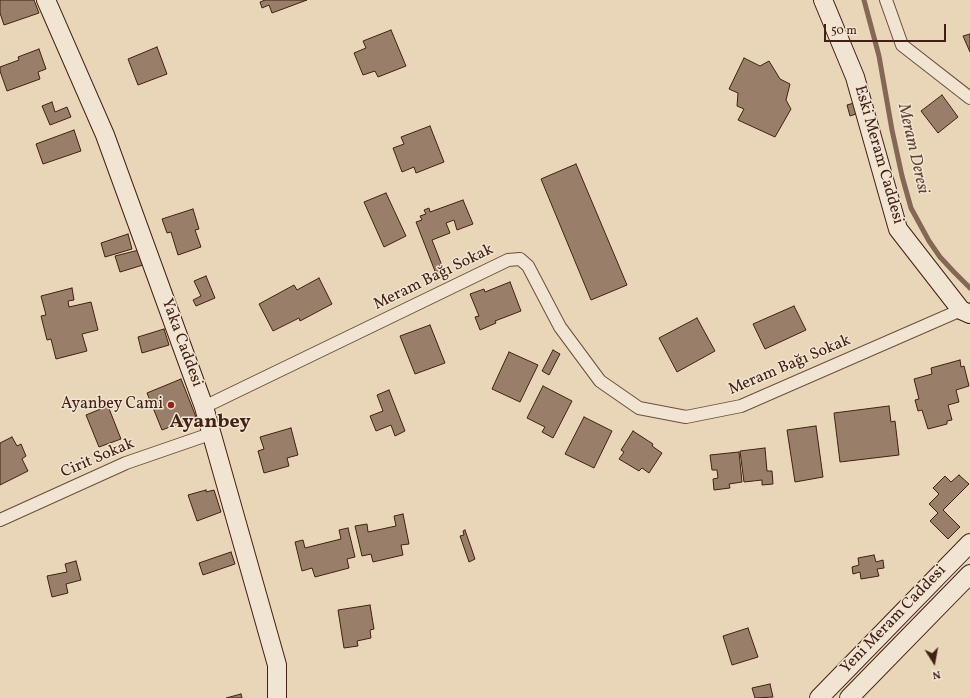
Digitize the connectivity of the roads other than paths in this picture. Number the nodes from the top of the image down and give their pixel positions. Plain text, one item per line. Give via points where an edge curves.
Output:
1 (46, 0) edge
2 (823, 0) edge
3 (886, 0) edge
4 (970, 98) edge
5 (966, 312) edge
6 (204, 407) junction
7 (210, 434) junction
8 (0, 520) edge
9 (970, 543) edge
10 (970, 574) edge
11 (277, 698) edge
12 (819, 698) edge
13 (849, 698) edge

1 - 6 street, Yaka Caddesi via 105,135
2 - 5 street, Eski Meram Caddesi via 855,78 898,229
3 - 4 street via 902,45
5 - 6 street, Meram Bağı Sokak via 741,406 686,417 639,408 600,381 560,327 528,266 520,259 508,260
6 - 7 street, Yaka Caddesi
7 - 8 street, Cirit Sokak via 126,462
7 - 11 street, Yaka Caddesi via 277,665
9 - 12 street, Yeni Meram Caddesi
10 - 13 street, Yeni Meram Caddesi

